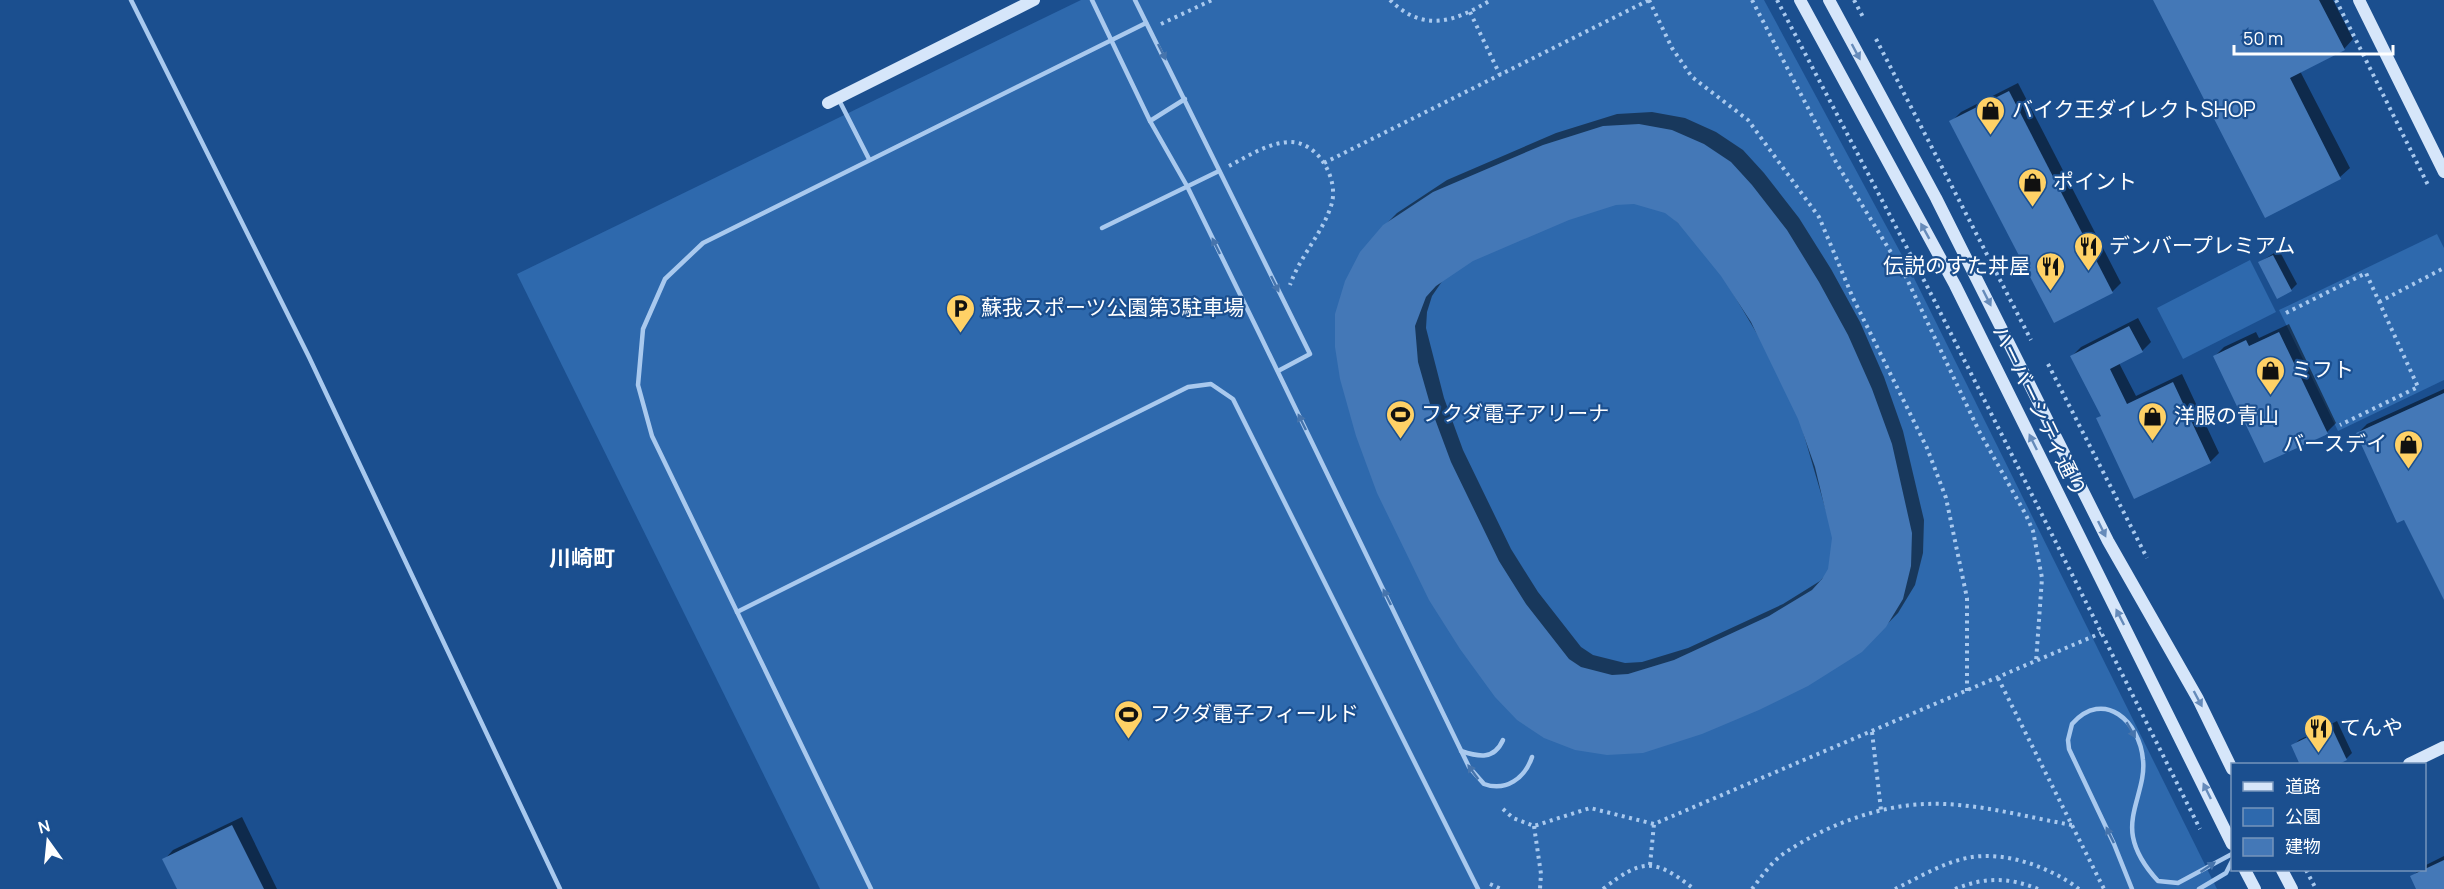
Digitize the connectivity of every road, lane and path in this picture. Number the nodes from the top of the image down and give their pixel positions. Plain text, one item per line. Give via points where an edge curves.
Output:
1 (131, 0) edge
2 (1034, 0) edge
3 (1092, 0) edge
4 (1135, 0) edge
5 (1212, 0) edge
6 (1390, 0) edge
7 (1491, 0) edge
8 (1649, 0) edge
9 (1752, 0) edge
10 (1777, 0) edge
11 (1800, 0) edge
12 (1829, 0) edge
13 (1854, 0) edge
14 (2336, 0) edge
15 (2359, 0) edge
16 (1470, 12) junction
17 (1864, 19) dead end
18 (1146, 23) junction
19 (1150, 30) junction
20 (1876, 39) dead end
21 (1112, 40) junction
22 (1500, 75) junction
23 (1185, 99) junction
24 (833, 101) joint
25 (1150, 121) junction
26 (869, 159) junction
27 (1324, 163) junction
28 (1220, 171) junction
29 (2444, 172) edge
30 (1187, 186) junction
31 (2429, 187) dead end
32 (1102, 228) dead end
33 (2444, 268) edge
34 (1285, 302) junction
35 (2379, 302) junction
36 (2286, 313) dead end
37 (2031, 340) dead end
38 (2048, 364) dead end
39 (1278, 371) junction
40 (2340, 425) dead end
41 (2147, 558) dead end
42 (737, 612) junction
43 (2101, 633) junction
44 (2036, 662) junction
45 (1998, 678) junction
46 (1967, 692) junction
47 (1872, 732) junction
48 (1503, 740) dead end
49 (2444, 747) edge
50 (1460, 751) junction
51 (1532, 757) dead end
52 (2413, 763) edge
53 (2231, 767) edge
54 (1503, 809) dead end
55 (1881, 810) junction
56 (1654, 824) junction
57 (2072, 825) junction
58 (1534, 826) junction
59 (2200, 829) dead end
60 (2231, 842) edge
61 (2231, 855) edge
62 (2231, 863) edge
63 (1650, 865) junction
64 (2246, 871) edge
65 (2283, 871) edge
66 (2307, 871) edge
67 (560, 889) edge
68 (871, 889) edge
69 (1478, 889) edge
70 (1540, 889) edge
71 (1602, 889) edge
72 (1694, 889) edge
73 (1752, 889) edge
74 (1895, 889) edge
75 (1955, 889) edge
76 (2038, 889) edge
77 (2079, 889) edge
78 (2104, 889) edge
79 (2132, 889) edge
80 (2199, 889) edge
81 (2255, 889) edge
82 (2292, 889) edge
83 (2316, 889) edge

1 - 67 lane via 304,347
2 - 24 street
3 - 21 lane
4 - 18 lane
5 - 19 path
6 - 16 path via 1404,13 1427,22
7 - 16 path
8 - 22 path
8 - 46 path via 1672,48 1692,77 1748,120 1819,217 1853,298 1927,448 1946,498 1967,598
9 - 44 path via 1837,164 1906,277 1979,431 2033,531 2042,578
10 - 43 path via 1928,288
60 -> 11 street, ハーバーシティ通り via 1955,285
12 -> 53 street, ハーバーシティ通り via 1936,198 2108,542 2198,699
13 - 17 path
14 - 31 path
15 - 29 street
16 - 22 path
18 - 19 lane
18 - 21 lane
19 -> 23 lane
20 - 37 path
21 - 25 lane
21 - 26 lane
22 - 27 path
23 - 25 lane
23 - 28 lane
24 - 26 lane
25 - 30 lane
26 - 42 lane via 704,243 665,279 643,329 638,385 652,436
27 - 28 path via 1292,141 1257,151
27 - 34 path via 1334,182 1331,206 1295,269
28 - 30 lane
28 -> 34 lane
30 - 32 lane
39 -> 30 lane
33 - 35 path
34 - 39 lane via 1310,354
35 - 36 path via 2366,273
35 - 40 path via 2418,387
38 - 41 path
50 -> 39 lane
42 - 68 lane
42 - 69 lane via 1188,387 1211,384 1233,399
43 - 44 path
43 - 59 path
44 - 45 path
45 - 46 path
45 - 57 path
46 - 47 path
47 - 55 path
47 - 56 path
48 - 50 lane via 1494,753 1485,756
49 - 52 street
51 -> 50 lane via 1518,779 1493,787 1476,777
54 - 58 path via 1513,818
55 - 57 path via 1927,804
55 - 73 path via 1826,831 1784,853
56 - 58 path via 1590,808
56 - 63 path
57 - 78 path
58 - 70 path
79 -> 61 lane via 2069,749 2072,724 2092,710 2107,708 2121,715 2141,750 2143,765 2132,822 2133,838 2146,867 2158,880 2178,883
62 - 80 lane via 2226,873
63 - 71 path via 1631,868
63 - 72 path via 1676,874
64 - 81 street
65 - 82 street
66 - 83 path
74 - 77 path via 1952,862 1980,856 2006,858 2040,868
75 - 76 path via 1993,879

